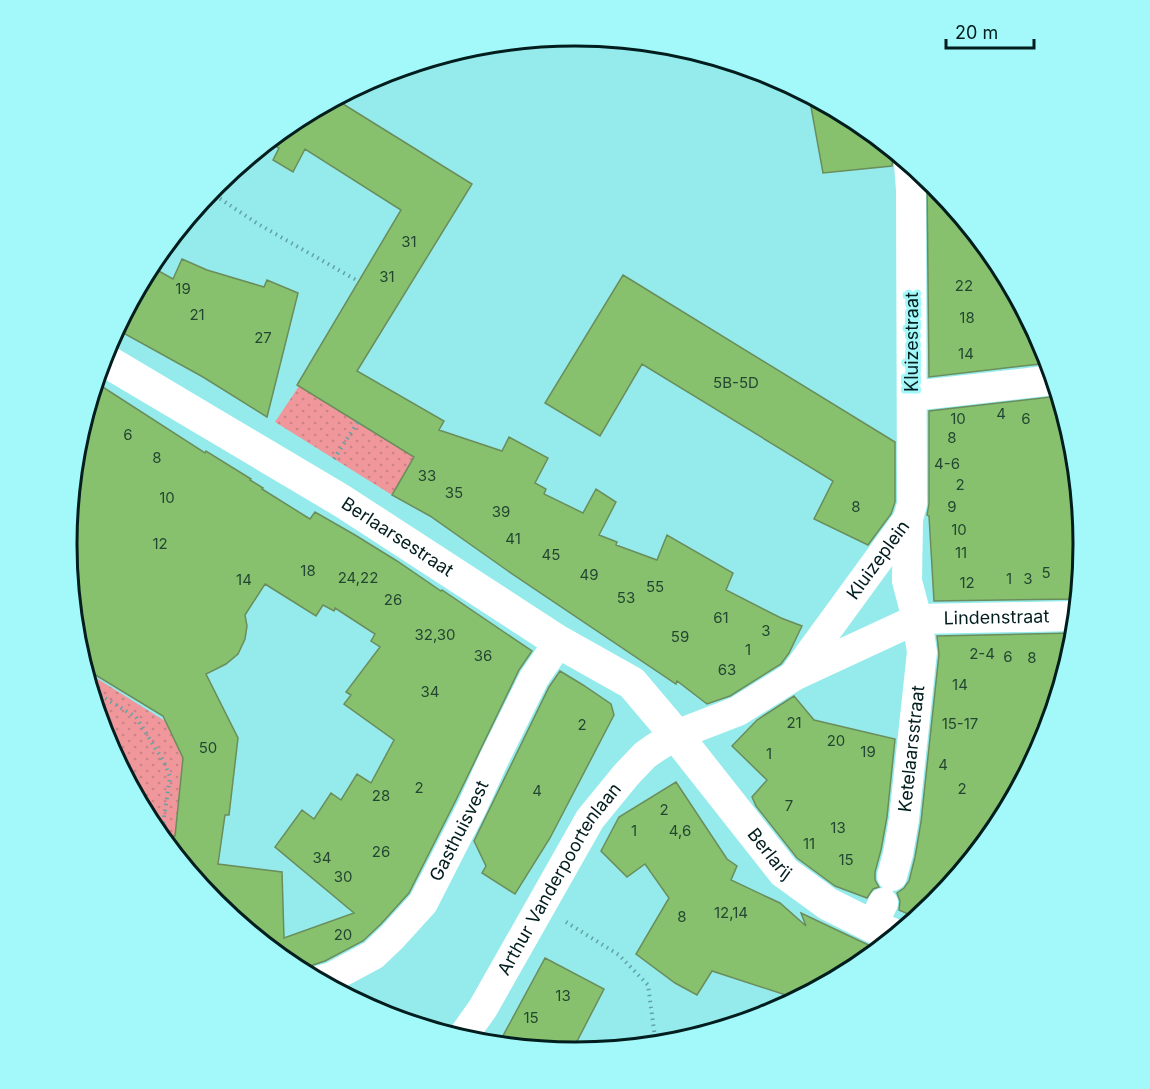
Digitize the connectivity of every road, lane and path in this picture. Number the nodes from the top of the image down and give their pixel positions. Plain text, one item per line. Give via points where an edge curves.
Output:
1 (909, 176) edge
2 (218, 197) edge
3 (358, 281) dead end
4 (111, 363) edge
5 (1046, 381) edge
6 (912, 396) junction
7 (357, 422) dead end
8 (318, 486) junction
9 (908, 519) junction
10 (1068, 616) edge
11 (917, 619) junction
12 (559, 642) junction
13 (794, 676) junction
14 (100, 695) edge
15 (676, 735) junction
16 (163, 824) edge
17 (541, 906) junction
18 (886, 910) edge
19 (329, 978) edge
20 (467, 1031) edge
21 (655, 1036) edge

1 - 6 street, Kluizestraat
2 - 3 path
4 - 8 street, Berlaarsestraat
5 - 6 street
6 - 9 street, Kluizestraat via 912,504
7 - 8 path
8 - 12 street, Berlaarsestraat
9 - 11 street, Kluizeplein via 906,580
9 - 13 street, Kluizeplein
10 - 11 street, Lindenstraat
11 - 13 street, Kluizeplein
11 - 18 street, Ketelaarsstraat via 922,652 904,819
12 - 15 street, Berlaarsestraat via 632,683
12 - 19 street, Gasthuisvest via 534,678 423,903 373,955
13 - 15 street, Kluizeplein via 738,711
14 - 16 path via 136,717 164,762 170,777
15 - 17 street, Arthur Vanderpoortenlaan via 645,755 590,819
15 - 18 street, Berlarij via 784,872 828,904
17 - 20 street, Arthur Vanderpoortenlaan
17 - 21 path via 619,955 648,986

